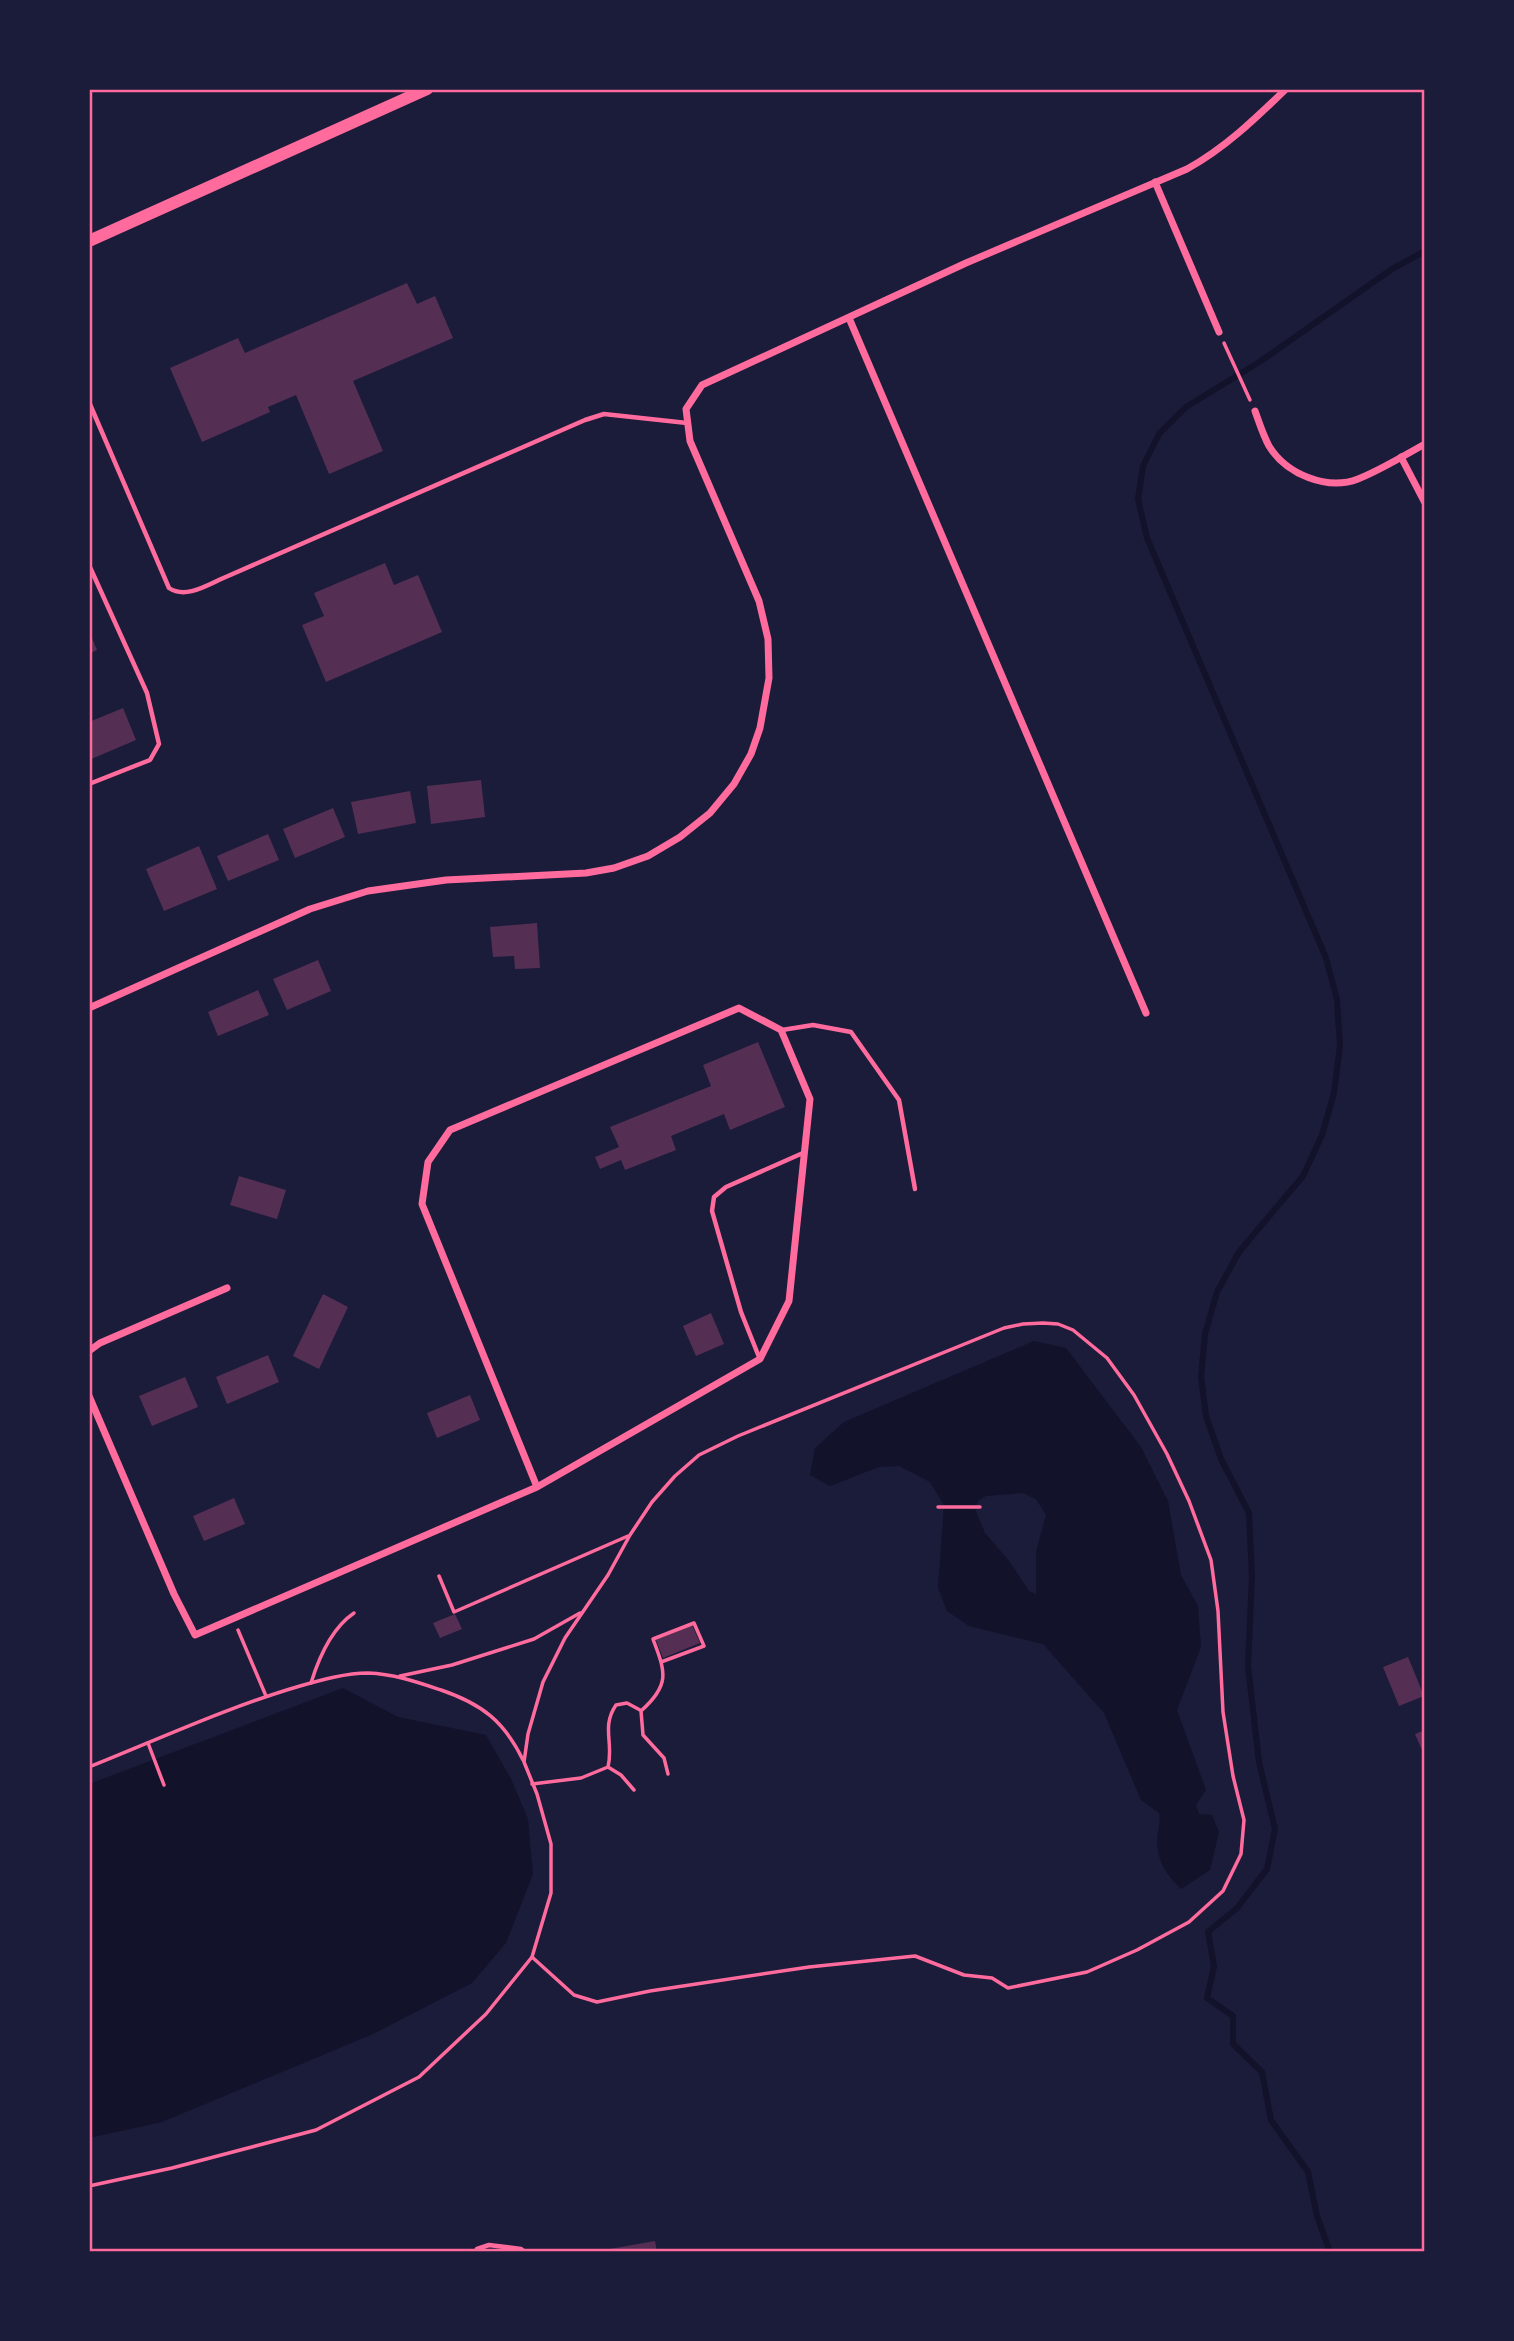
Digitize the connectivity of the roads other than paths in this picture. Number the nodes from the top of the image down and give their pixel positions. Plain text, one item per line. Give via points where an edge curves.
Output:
1 (427, 89) edge
2 (1286, 89) edge
3 (1155, 182) junction
4 (89, 241) edge
5 (849, 318) junction
6 (1219, 332) road end
7 (89, 402) edge
8 (1255, 411) road end
9 (688, 423) junction
10 (1425, 443) edge
11 (1401, 457) junction
12 (1425, 503) edge
13 (89, 565) edge
14 (89, 785) edge
15 (89, 1007) edge
16 (1146, 1013) dead end
17 (781, 1030) junction
18 (804, 1153) junction
19 (915, 1189) dead end
20 (227, 1288) dead end
21 (89, 1351) edge
22 (760, 1359) junction
23 (90, 1398) edge
24 (537, 1488) junction
25 (475, 2252) edge
26 (524, 2252) edge

1 - 4 street
2 - 3 street via 1207,158
3 - 5 street
3 - 6 street
5 - 9 street via 702,385 686,410
5 - 16 street
7 - 9 lane via 169,588 177,593 228,576 604,414
8 - 11 street via 1270,447 1286,465 1307,478 1332,483 1356,480
9 - 15 street via 690,441 759,601 768,639 769,678 761,728 734,784 710,813 648,856 614,868 446,880 368,891 310,909
10 - 11 street
11 - 12 street
13 - 14 lane via 147,693 159,744 150,761
17 - 18 street via 810,1099
17 - 19 lane via 813,1025 851,1032 898,1100
17 - 24 street via 739,1008 450,1130 428,1162 422,1204
18 - 22 street via 789,1301
18 - 22 lane via 726,1187 714,1197 712,1211 741,1312
20 - 21 street
22 - 24 street
23 - 24 street via 195,1635
25 - 26 lane via 489,2245

